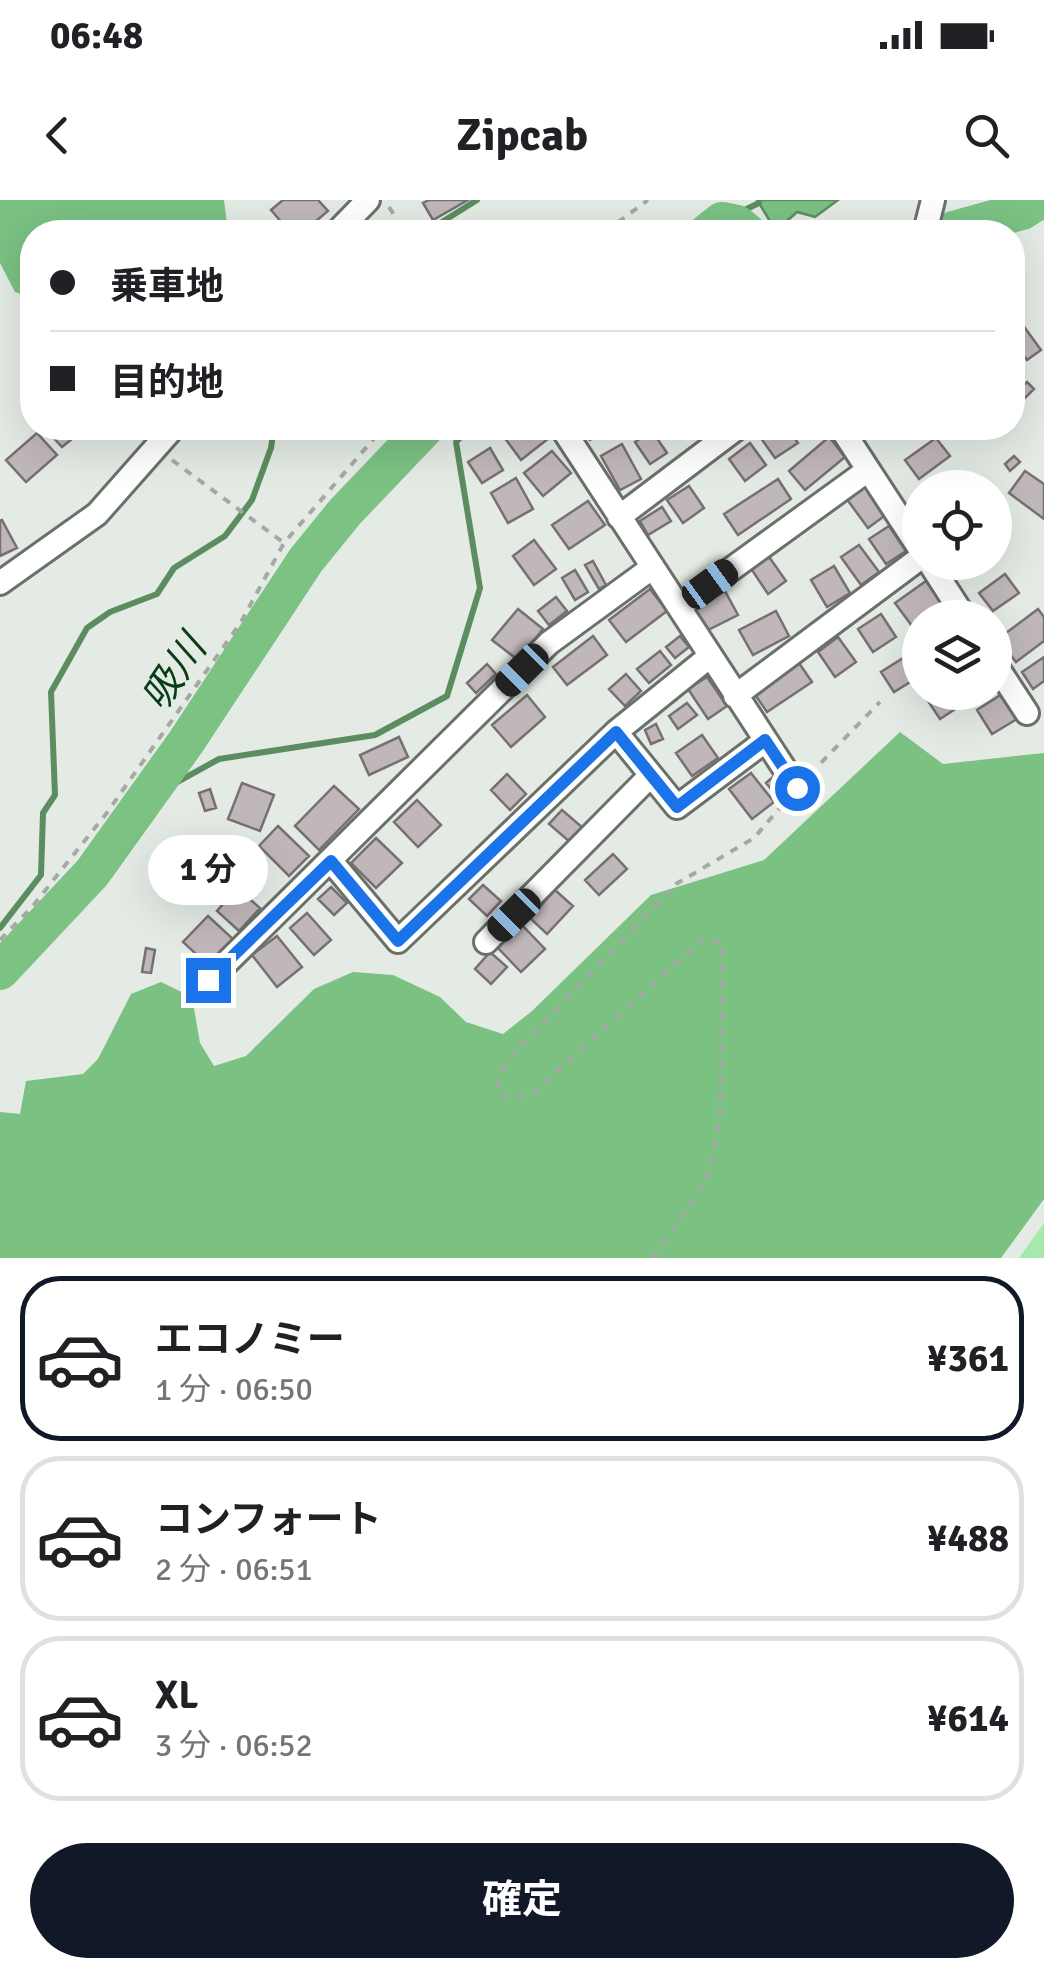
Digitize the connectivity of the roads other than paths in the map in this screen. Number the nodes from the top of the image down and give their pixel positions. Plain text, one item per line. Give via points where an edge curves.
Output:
1 (368, 200) edge
2 (349, 220) edge
3 (162, 440) edge
4 (570, 440) edge
5 (722, 440) edge
6 (849, 440) edge
7 (868, 470) junction
8 (619, 517) junction
9 (902, 522) edge
10 (653, 567) junction
11 (902, 571) edge
12 (0, 583) edge
13 (679, 606) junction
14 (709, 658) junction
15 (1012, 690) edge
16 (735, 696) junction
17 (1027, 713) dead end
18 (616, 732) junction
19 (765, 740) junction
20 (651, 776) junction
21 (797, 788) road end
22 (331, 861) junction
23 (486, 942) dead end
24 (208, 980) dead end

1 - 2 street
3 - 12 street via 97,514
4 - 8 street
5 - 8 street
6 - 7 street
7 - 9 street
7 - 13 street
8 - 10 street
10 - 13 street
10 - 22 street via 549,643
11 - 16 street
13 - 14 street
14 - 16 street
14 - 18 street
15 - 17 street
16 - 19 street
18 - 20 street
18 - 22 street via 398,941
19 - 20 street via 677,807
19 - 21 street
20 - 23 street
22 - 24 street

